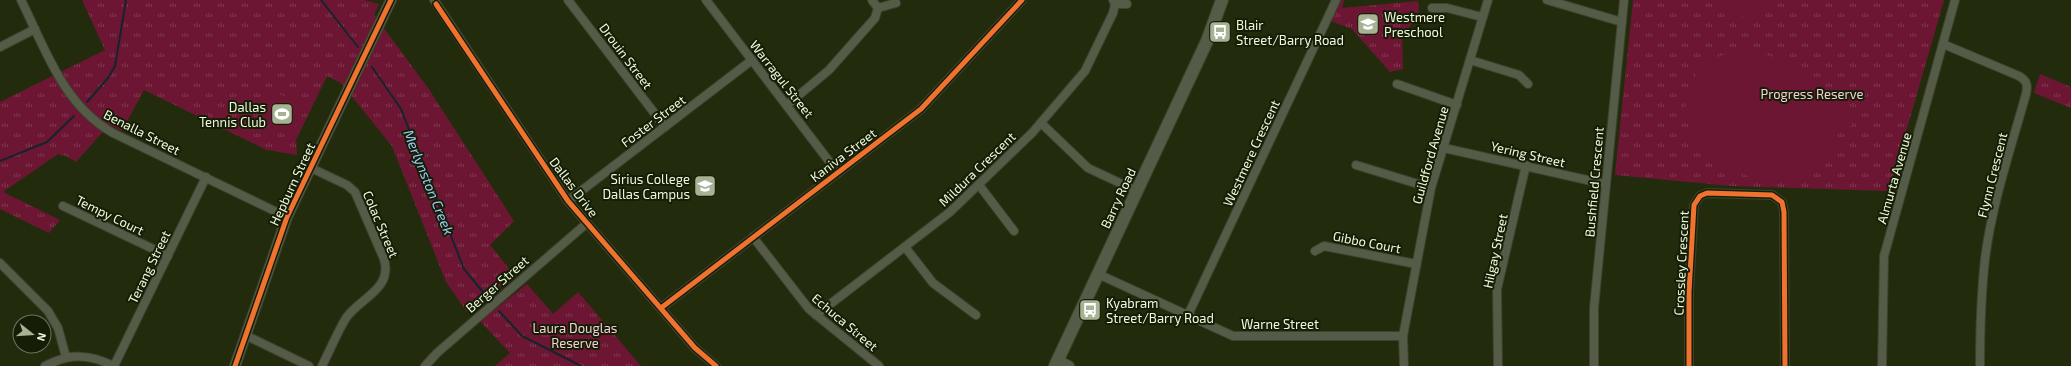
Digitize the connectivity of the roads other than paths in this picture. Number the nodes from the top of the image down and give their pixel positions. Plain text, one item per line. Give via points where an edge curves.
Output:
1 (20, 0) edge
2 (387, 0) edge
3 (391, 0) edge
4 (568, 0) edge
5 (706, 0) edge
6 (872, 0) edge
7 (1022, 0) edge
8 (1222, 0) edge
9 (1230, 0) edge
10 (1336, 0) edge
11 (1488, 0) edge
12 (1547, 0) edge
13 (1624, 0) edge
14 (1955, 0) edge
15 (434, 1) edge
16 (1114, 2) edge
17 (896, 3) dead end
18 (1127, 4) dead end
19 (878, 8) junction
20 (1432, 8) dead end
21 (382, 17) junction
22 (1482, 17) junction
23 (1622, 22) junction
24 (35, 29) junction
25 (1207, 41) junction
26 (1943, 44) junction
27 (0, 47) edge
28 (752, 60) junction
29 (1470, 60) junction
30 (1397, 84) dead end
31 (1528, 84) dead end
32 (786, 104) junction
33 (1457, 105) junction
34 (1041, 124) junction
35 (665, 127) junction
36 (1444, 148) junction
37 (1356, 165) dead end
38 (1526, 165) junction
39 (311, 168) junction
40 (838, 172) junction
41 (206, 177) junction
42 (1606, 184) junction
43 (979, 185) junction
44 (1431, 188) junction
45 (1137, 191) junction
46 (568, 201) junction
47 (63, 206) dead end
48 (287, 217) junction
49 (587, 223) junction
50 (1014, 230) dead end
51 (753, 237) junction
52 (905, 247) junction
53 (1315, 251) dead end
54 (168, 256) junction
55 (0, 263) edge
56 (1416, 264) junction
57 (1098, 274) junction
58 (661, 308) junction
59 (816, 315) junction
60 (976, 315) dead end
61 (1188, 315) junction
62 (245, 335) junction
63 (1403, 336) junction
64 (66, 357) junction
65 (90, 358) junction
66 (1056, 363) edge
67 (45, 366) edge
68 (99, 366) edge
69 (114, 366) edge
70 (235, 366) edge
71 (309, 366) edge
72 (322, 366) edge
73 (426, 366) edge
74 (716, 366) edge
75 (879, 366) edge
76 (1069, 366) edge
77 (1404, 366) edge
78 (1498, 366) edge
79 (1594, 366) edge
80 (1689, 366) edge
81 (1785, 366) edge
82 (1882, 366) edge
83 (1980, 366) edge

1 - 24 street, Benalla Street
2 - 21 street, Hepburn Street
3 - 21 street, Hepburn Street
4 - 35 street, Drouin Street
5 - 28 street, Warragul Street
6 - 19 street
7 - 40 street, Kaniva Street via 921,109
8 - 25 main road, Barry Road
9 - 25 main road, Barry Road
10 - 61 street, Westmere Crescent
11 - 22 street, Guildford Avenue
12 - 23 street
13 - 23 street, Bushfield Crescent
14 - 26 street, Almurta Avenue
15 - 46 street, Dallas Drive
16 - 18 street, Mildura Crescent
16 - 34 street, Mildura Crescent via 1113,13 1088,67
17 - 19 street
19 - 32 street via 876,18 829,70
20 - 22 street via 1447,8
21 - 39 street, Hepburn Street
22 - 29 street, Guildford Avenue
23 - 42 street, Bushfield Crescent
24 - 27 street
24 - 41 street, Benalla Street via 70,96 90,118 113,133
25 - 45 main road, Barry Road
26 - 82 street, Almurta Avenue via 1884,256
26 - 83 street, Flynn Crescent via 2019,76 2027,84 1998,193 1985,259 1980,318
28 - 32 street, Warragul Street
28 - 35 street, Foster Street
29 - 31 street via 1519,75
29 - 33 street, Guildford Avenue
30 - 33 street
32 - 40 street, Warragul Street
33 - 36 street, Guildford Avenue
34 - 43 street, Mildura Crescent
34 - 45 street via 1088,168
35 - 46 street, Foster Street
36 - 38 street, Yering Street
36 - 44 street, Guildford Avenue
37 - 44 street
38 - 42 street, Yering Street
38 - 78 street, Hilgay Street via 1497,289
39 - 48 street, Hepburn Street
39 - 72 street, Colac Street via 347,185 355,192 384,259 386,270 380,286 346,319
40 - 51 street, Kaniva Street
41 - 48 street, Benalla Street
41 - 54 street, Terang Street
42 - 79 street, Bushfield Crescent via 1594,308
43 - 50 street
43 - 52 street, Mildura Crescent via 950,212
44 - 56 street, Guildford Avenue
45 - 57 main road, Barry Road
46 - 49 street, Dallas Drive
47 - 54 street, Tempy Court
48 - 62 street, Hepburn Street
49 - 58 street, Dallas Drive
49 - 73 street, Berger Street via 437,352
51 - 58 street, Kaniva Street
51 - 59 street, Echuca Street
52 - 59 street, Mildura Crescent
52 - 60 street via 933,284
53 - 56 street, Gibbo Court via 1324,246
54 - 69 street, Terang Street
55 - 64 street via 48,311 58,328
56 - 63 street, Guildford Avenue
57 - 61 street, Warne Street
57 - 66 main road, Barry Road
58 - 74 street, Dallas Drive via 695,348
59 - 75 street, Echuca Street
61 - 63 street, Warne Street via 1233,336
62 - 70 street, Hepburn Street
62 - 71 street
63 - 77 street, Guildford Avenue
64 - 65 street
64 - 67 street
65 - 68 street
65 - 69 street
66 - 76 street
80 - 81 street, Crossley Crescent via 1689,292 1694,205 1700,196 1707,193 1772,195 1782,202

